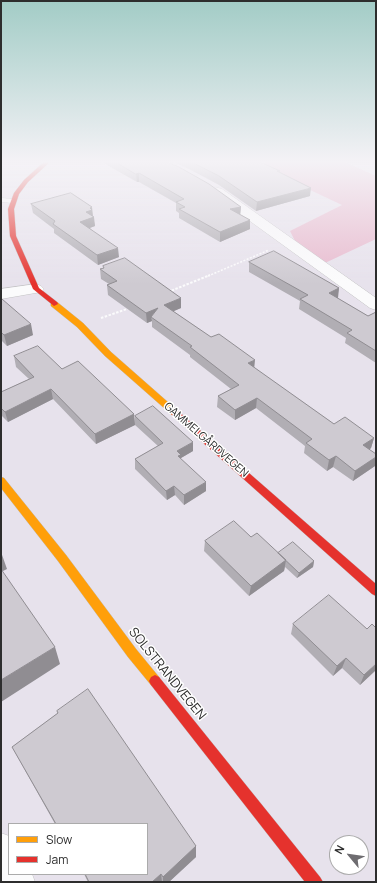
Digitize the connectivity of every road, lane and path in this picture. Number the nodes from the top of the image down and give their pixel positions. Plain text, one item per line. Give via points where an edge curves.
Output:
1 (13, 202) edge
2 (232, 202) edge
3 (287, 242) junction
4 (36, 289) junction
5 (1, 294) edge
6 (161, 295) edge
7 (376, 305) edge
8 (133, 307) edge
9 (80, 325) junction
10 (1, 481) edge
11 (376, 591) edge
12 (1, 849) edge
13 (8, 862) edge
14 (315, 882) edge

1 - 4 street, GAMMELGÅRDVEGEN via 13,236
2 - 3 street
3 - 6 path
3 - 7 street
4 - 5 street
4 - 9 street, GAMMELGÅRDVEGEN
8 - 9 path
9 - 11 street, GAMMELGÅRDVEGEN via 120,364
10 - 14 street, SOLSTRANDVEGEN via 132,653
12 - 13 street

